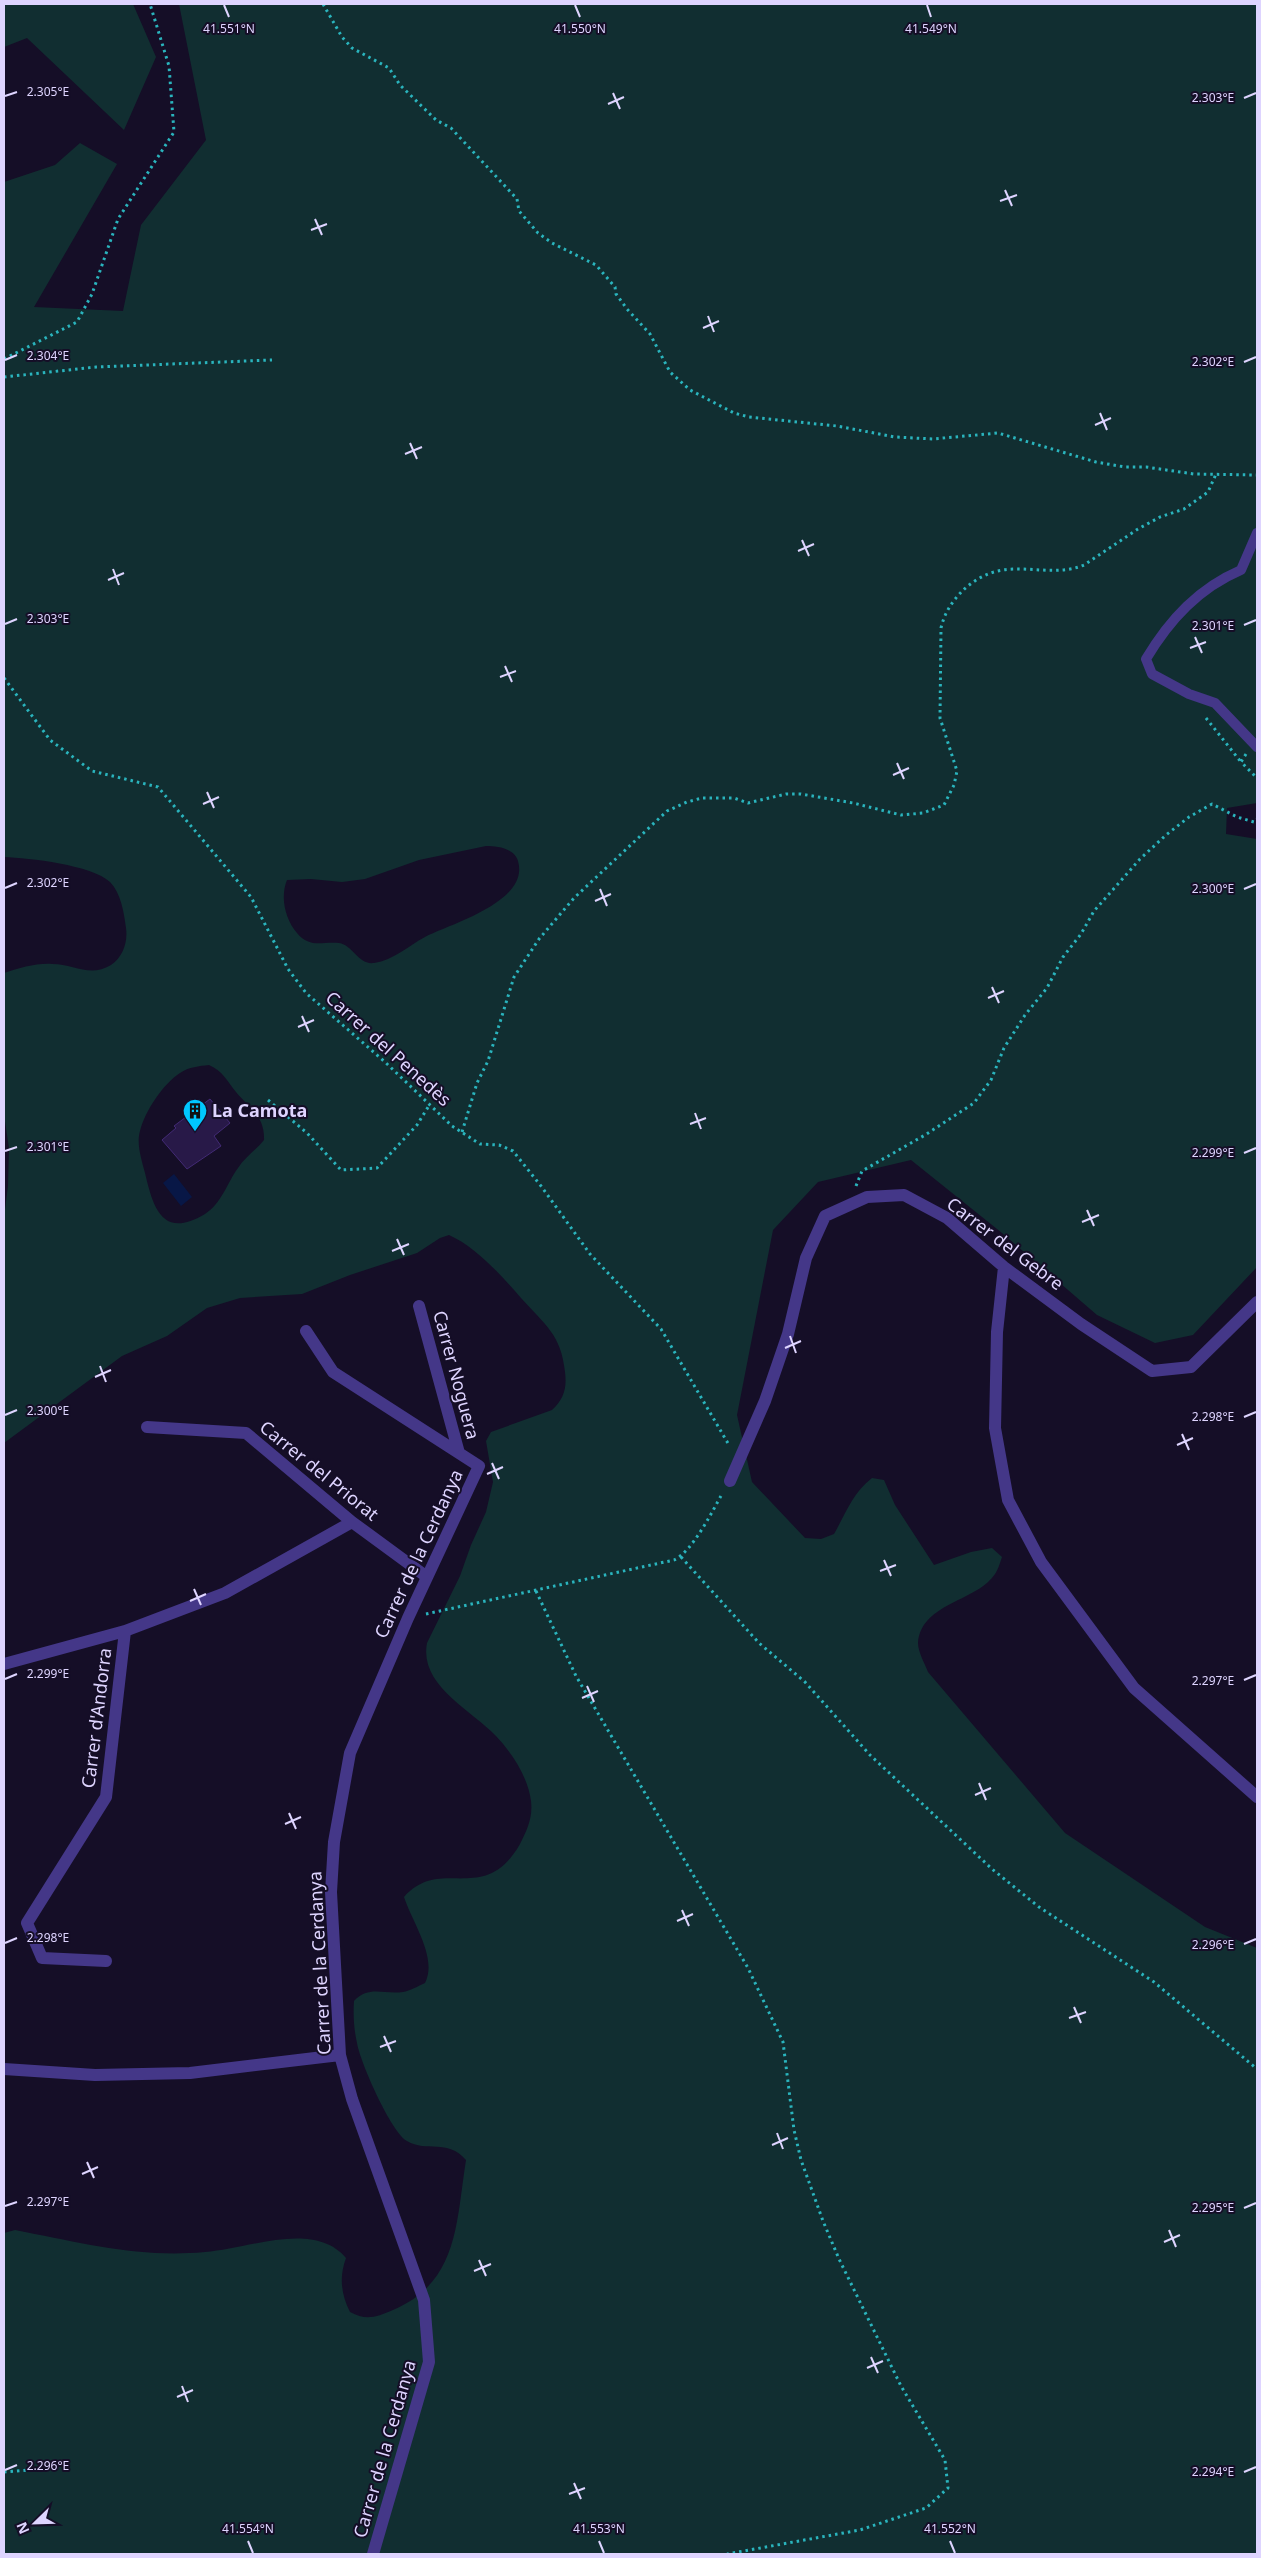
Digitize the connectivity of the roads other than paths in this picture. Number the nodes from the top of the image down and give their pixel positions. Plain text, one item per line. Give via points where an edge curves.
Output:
1 (1257, 533) edge
2 (1255, 750) edge
3 (1004, 1267) junction
4 (1257, 1302) edge
5 (419, 1306) dead end
6 (306, 1331) dead end
7 (147, 1428) dead end
8 (459, 1453) junction
9 (730, 1481) road end
10 (352, 1522) junction
11 (426, 1577) junction
12 (125, 1631) junction
13 (4, 1664) edge
14 (1257, 1798) edge
15 (106, 1961) dead end
16 (340, 2054) junction
17 (4, 2069) edge
18 (373, 2554) edge

1 - 2 lane via 1241,570 1219,579 1195,598 1164,630 1146,658 1152,674 1214,703
3 - 4 street, Carrer del Gebre via 1152,1371 1191,1366
3 - 9 street, Carrer del Gebre via 946,1218 904,1195 867,1197 826,1216 806,1258 788,1334 765,1401
3 - 14 street via 997,1332 995,1428 1008,1500 1041,1562 1134,1688
5 - 8 street, Carrer Noguera
6 - 8 street via 333,1372
7 - 10 street, Carrer del Priorat via 246,1433
8 - 11 street, Carrer de la Cerdanya via 479,1466
10 - 11 street, Carrer del Priorat
10 - 12 street via 225,1593
11 - 16 street, Carrer de la Cerdanya via 350,1753 334,1842 331,1892
12 - 13 street
12 - 15 street, Carrer d'Andorra via 106,1797 26,1923 42,1958
16 - 17 street via 190,2073 95,2075
16 - 18 street, Carrer de la Cerdanya via 352,2099 424,2300 430,2362

